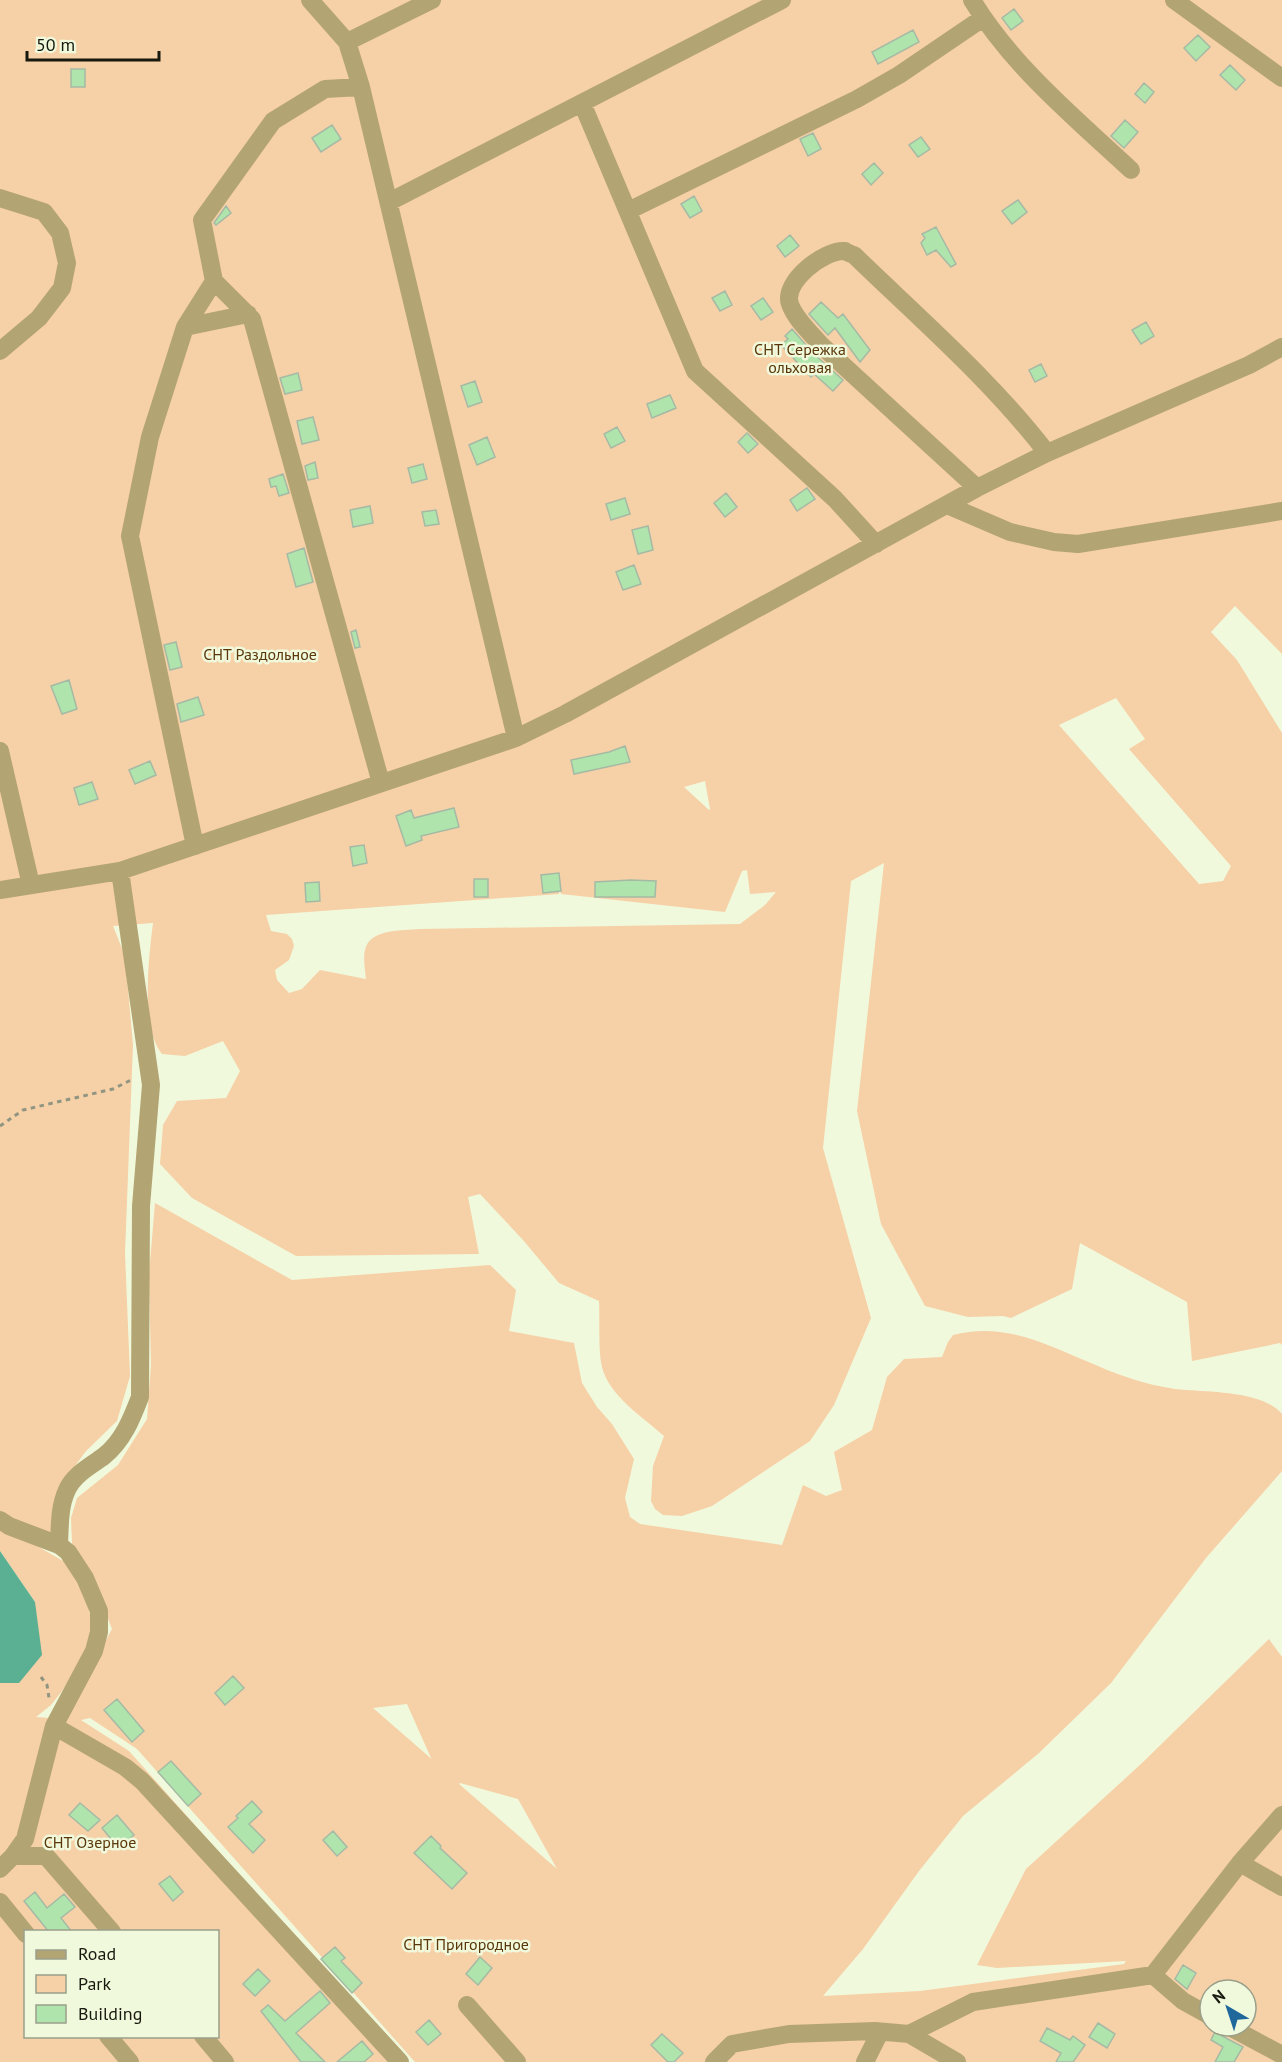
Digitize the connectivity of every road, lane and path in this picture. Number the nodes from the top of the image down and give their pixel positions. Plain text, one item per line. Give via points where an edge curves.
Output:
1 (310, 0) edge
2 (432, 0) edge
3 (782, 0) edge
4 (972, 0) edge
5 (1174, 0) edge
6 (983, 18) junction
7 (347, 42) junction
8 (1282, 78) edge
9 (361, 87) junction
10 (582, 103) junction
11 (1131, 170) dead end
12 (0, 198) edge
13 (389, 202) junction
14 (628, 211) junction
15 (214, 281) junction
16 (248, 314) junction
17 (185, 327) junction
18 (1282, 347) edge
19 (0, 351) edge
20 (1047, 453) junction
21 (977, 488) junction
22 (947, 505) junction
23 (1282, 511) edge
24 (876, 544) junction
25 (516, 738) junction
26 (0, 751) edge
27 (381, 783) junction
28 (195, 846) junction
29 (120, 871) junction
30 (31, 885) junction
31 (0, 890) edge
32 (148, 1066) junction
33 (0, 1126) edge
34 (0, 1520) edge
35 (59, 1545) junction
36 (41, 1677) dead end
37 (49, 1691) dead end
38 (54, 1726) junction
39 (1282, 1815) edge
40 (7, 1862) edge
41 (1240, 1863) junction
42 (1282, 1887) edge
43 (0, 1902) edge
44 (109, 1930) edge
45 (24, 1932) edge
46 (1153, 1976) junction
47 (467, 2005) dead end
48 (1198, 2009) edge
49 (880, 2032) junction
50 (909, 2034) junction
51 (109, 2038) edge
52 (203, 2038) edge
53 (1250, 2038) edge
54 (1282, 2055) edge
55 (130, 2062) edge
56 (225, 2062) edge
57 (400, 2062) edge
58 (517, 2062) edge
59 (714, 2062) edge
60 (866, 2062) edge
61 (957, 2062) edge

1 - 7 lane
2 - 7 lane
3 - 10 lane
4 - 6 lane
5 - 8 lane
6 - 11 lane via 1055,99
6 - 14 lane via 857,99
7 - 9 lane
9 - 13 lane
9 - 15 lane via 325,89 273,121 202,220
10 - 13 lane
10 - 14 lane
12 - 19 lane via 44,212 60,233 67,263 62,288 39,318
13 - 25 lane
14 - 24 lane via 695,371 835,499
15 - 16 lane
15 - 17 lane
16 - 17 lane
16 - 27 lane
17 - 28 lane via 150,437 130,536
18 - 20 lane
20 - 21 lane
20 - 21 lane via 996,392 854,255 845,251 832,253 797,277 789,289 789,303 821,345
21 - 22 lane
22 - 23 lane via 1010,532 1078,544
22 - 24 lane
24 - 25 lane
25 - 27 lane
26 - 30 lane
27 - 28 lane
28 - 29 lane
29 - 30 lane
29 - 32 lane
30 - 31 lane
32 - 33 path via 137,1077 113,1089 24,1110
32 - 35 lane via 151,1085 141,1206 140,1396 123,1435 67,1488
34 - 35 lane
35 - 38 lane via 85,1578 99,1611 99,1632 94,1651
36 - 37 path
38 - 40 lane via 30,1825 25,1839
38 - 57 lane via 142,1781
39 - 41 lane
40 - 44 lane via 46,1856
41 - 42 lane
41 - 46 lane
43 - 45 lane
46 - 48 lane
46 - 50 lane via 973,2002
47 - 58 lane
49 - 50 lane
49 - 59 lane via 789,2034 732,2044
49 - 60 lane
50 - 61 lane
51 - 55 lane
52 - 56 lane
53 - 54 lane

